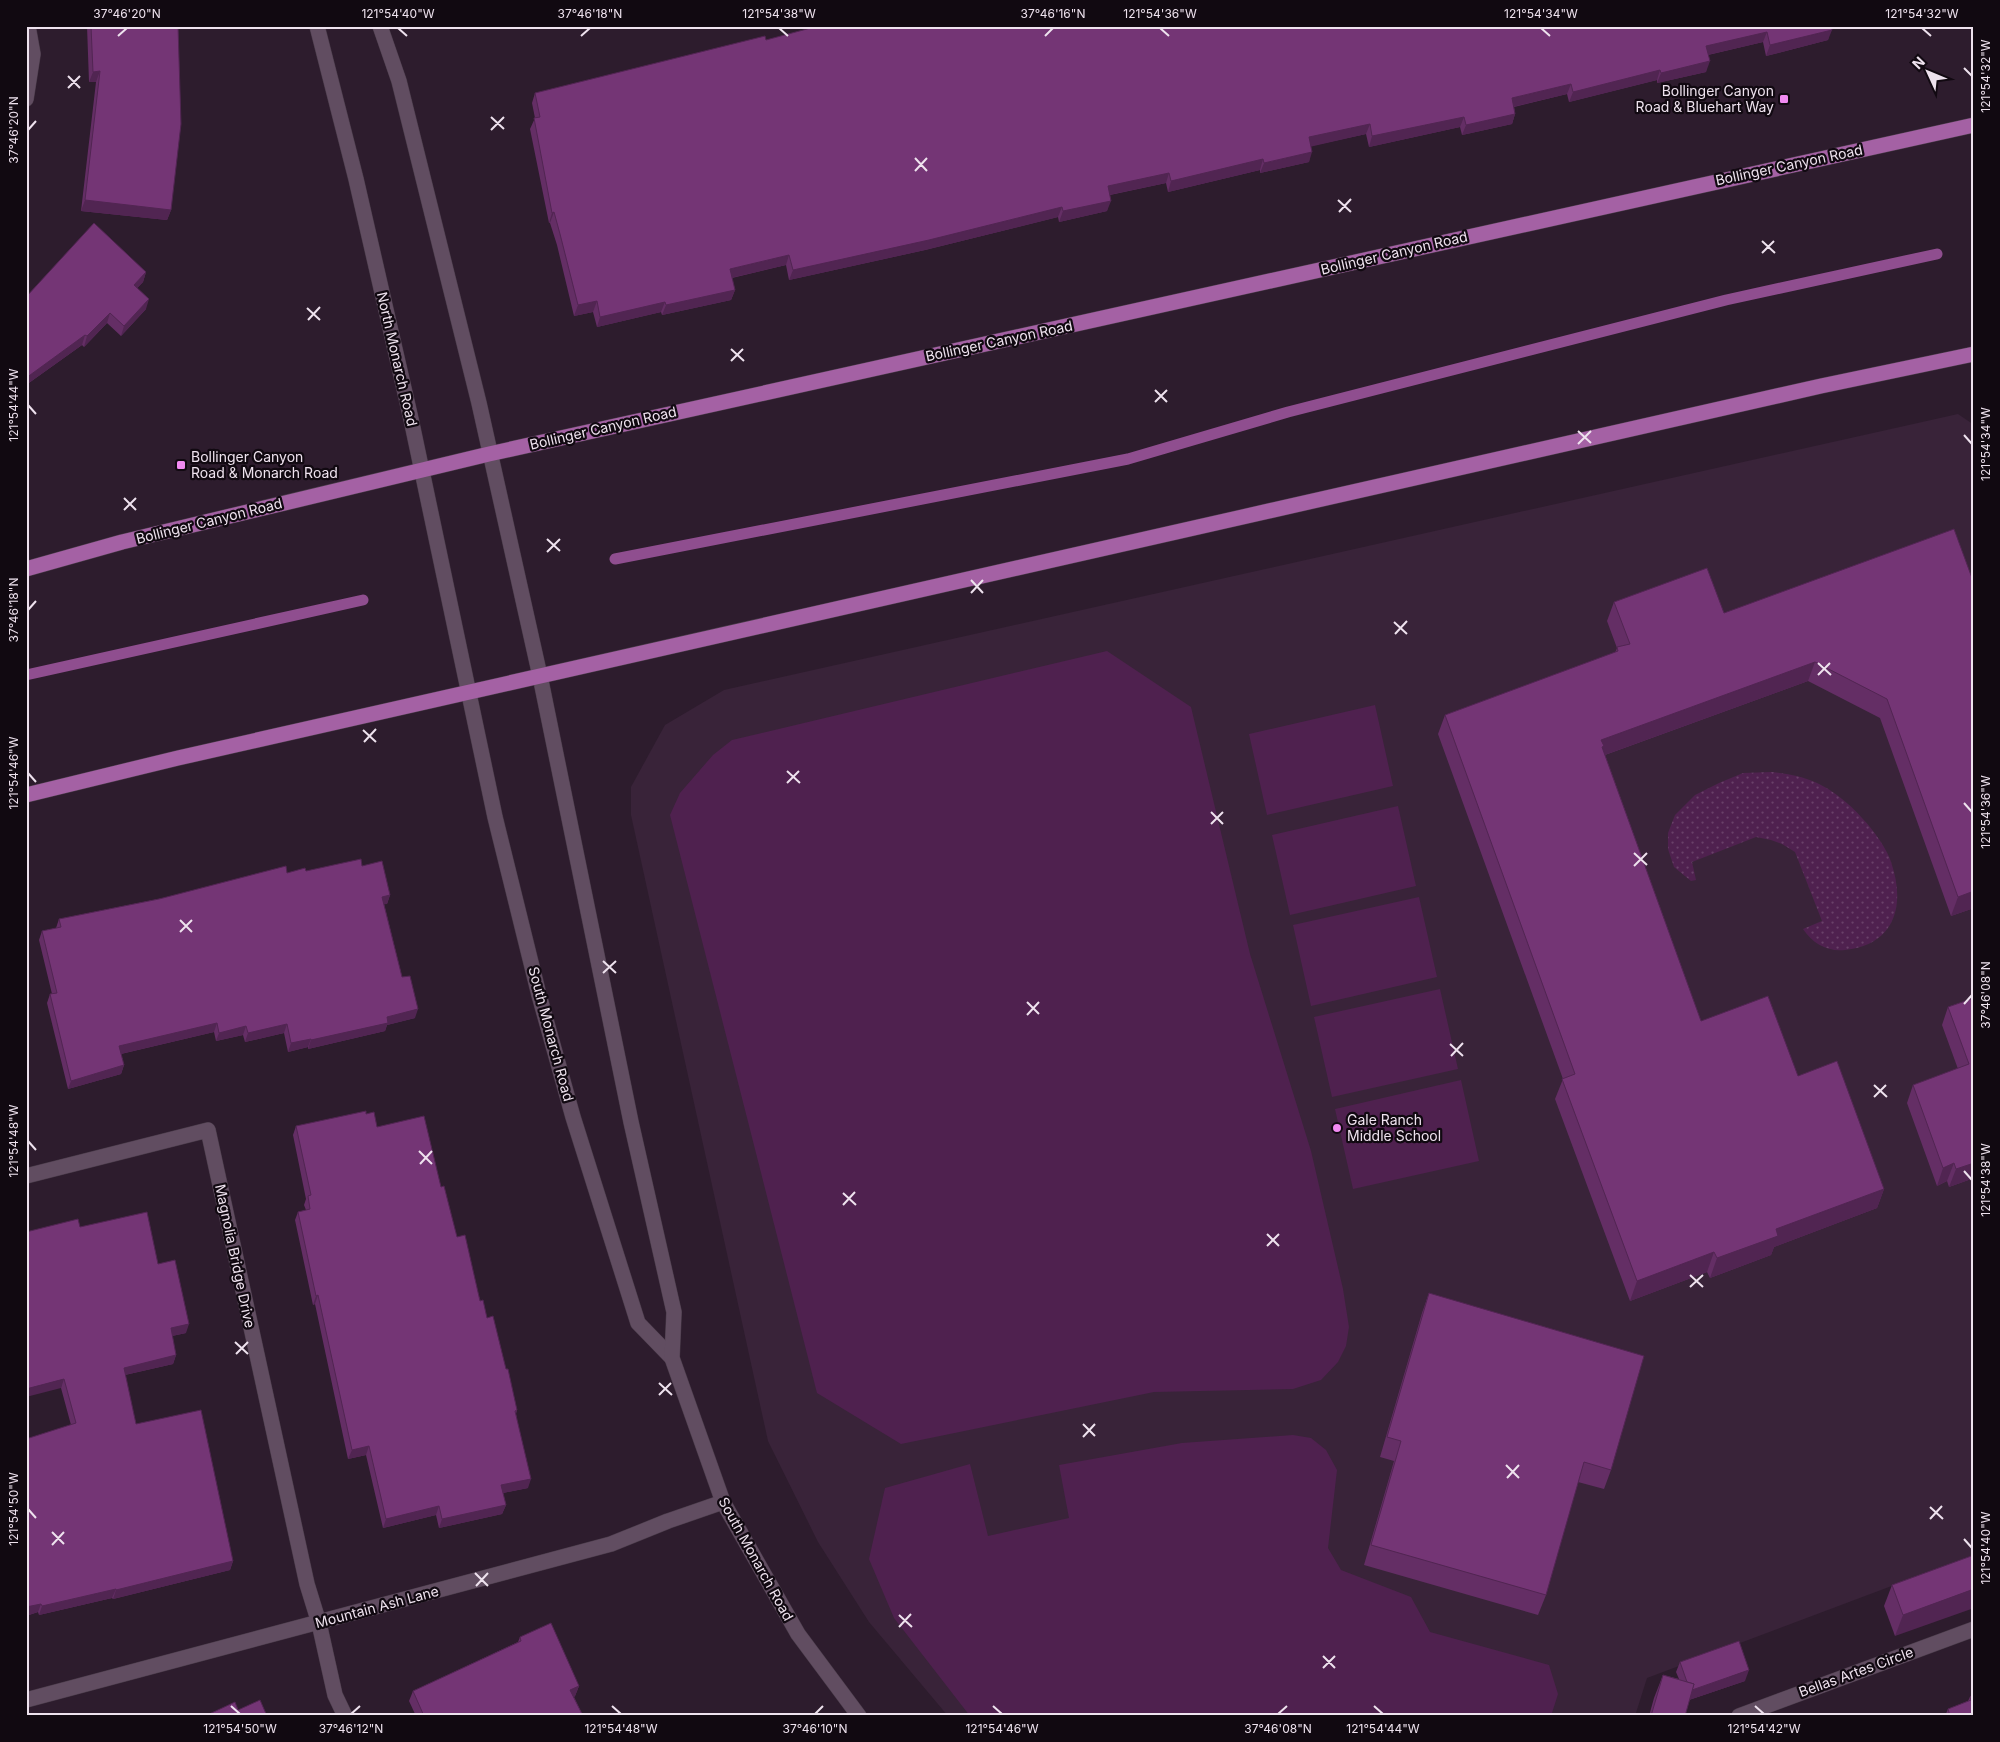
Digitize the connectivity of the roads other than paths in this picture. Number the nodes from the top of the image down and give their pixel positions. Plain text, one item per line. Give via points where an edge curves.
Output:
1 (28, 26) edge
2 (317, 26) edge
3 (380, 26) edge
4 (26, 99) edge
5 (1974, 125) edge
6 (1974, 354) edge
7 (489, 454) junction
8 (421, 470) junction
9 (26, 569) edge
10 (540, 676) junction
11 (469, 693) junction
12 (26, 795) edge
13 (26, 1176) edge
14 (672, 1358) junction
15 (723, 1502) junction
16 (319, 1623) junction
17 (1974, 1629) edge
18 (26, 1700) edge
19 (345, 1716) edge
20 (859, 1716) edge
21 (1739, 1716) edge

1 - 4 street via 33,54
2 - 8 street, North Monarch Road via 356,180
3 - 7 street via 399,81
5 - 7 main road, Bollinger Canyon Road
6 - 10 main road
7 - 8 main road, Bollinger Canyon Road
7 - 10 street
8 - 9 main road, Bollinger Canyon Road via 122,542
8 - 11 street, North Monarch Road
10 - 11 main road
10 - 14 street, South Monarch Road via 631,1122 674,1312
11 - 12 main road
11 - 14 street, South Monarch Road via 495,817 573,1118 638,1323
13 - 16 street, Magnolia Bridge Drive via 208,1130 307,1584
14 - 15 street, South Monarch Road
15 - 16 street, Mountain Ash Lane via 611,1544
15 - 20 street, South Monarch Road via 798,1634
16 - 18 street, Mountain Ash Lane
16 - 19 street via 335,1695
17 - 21 street, Bellas Artes Circle

